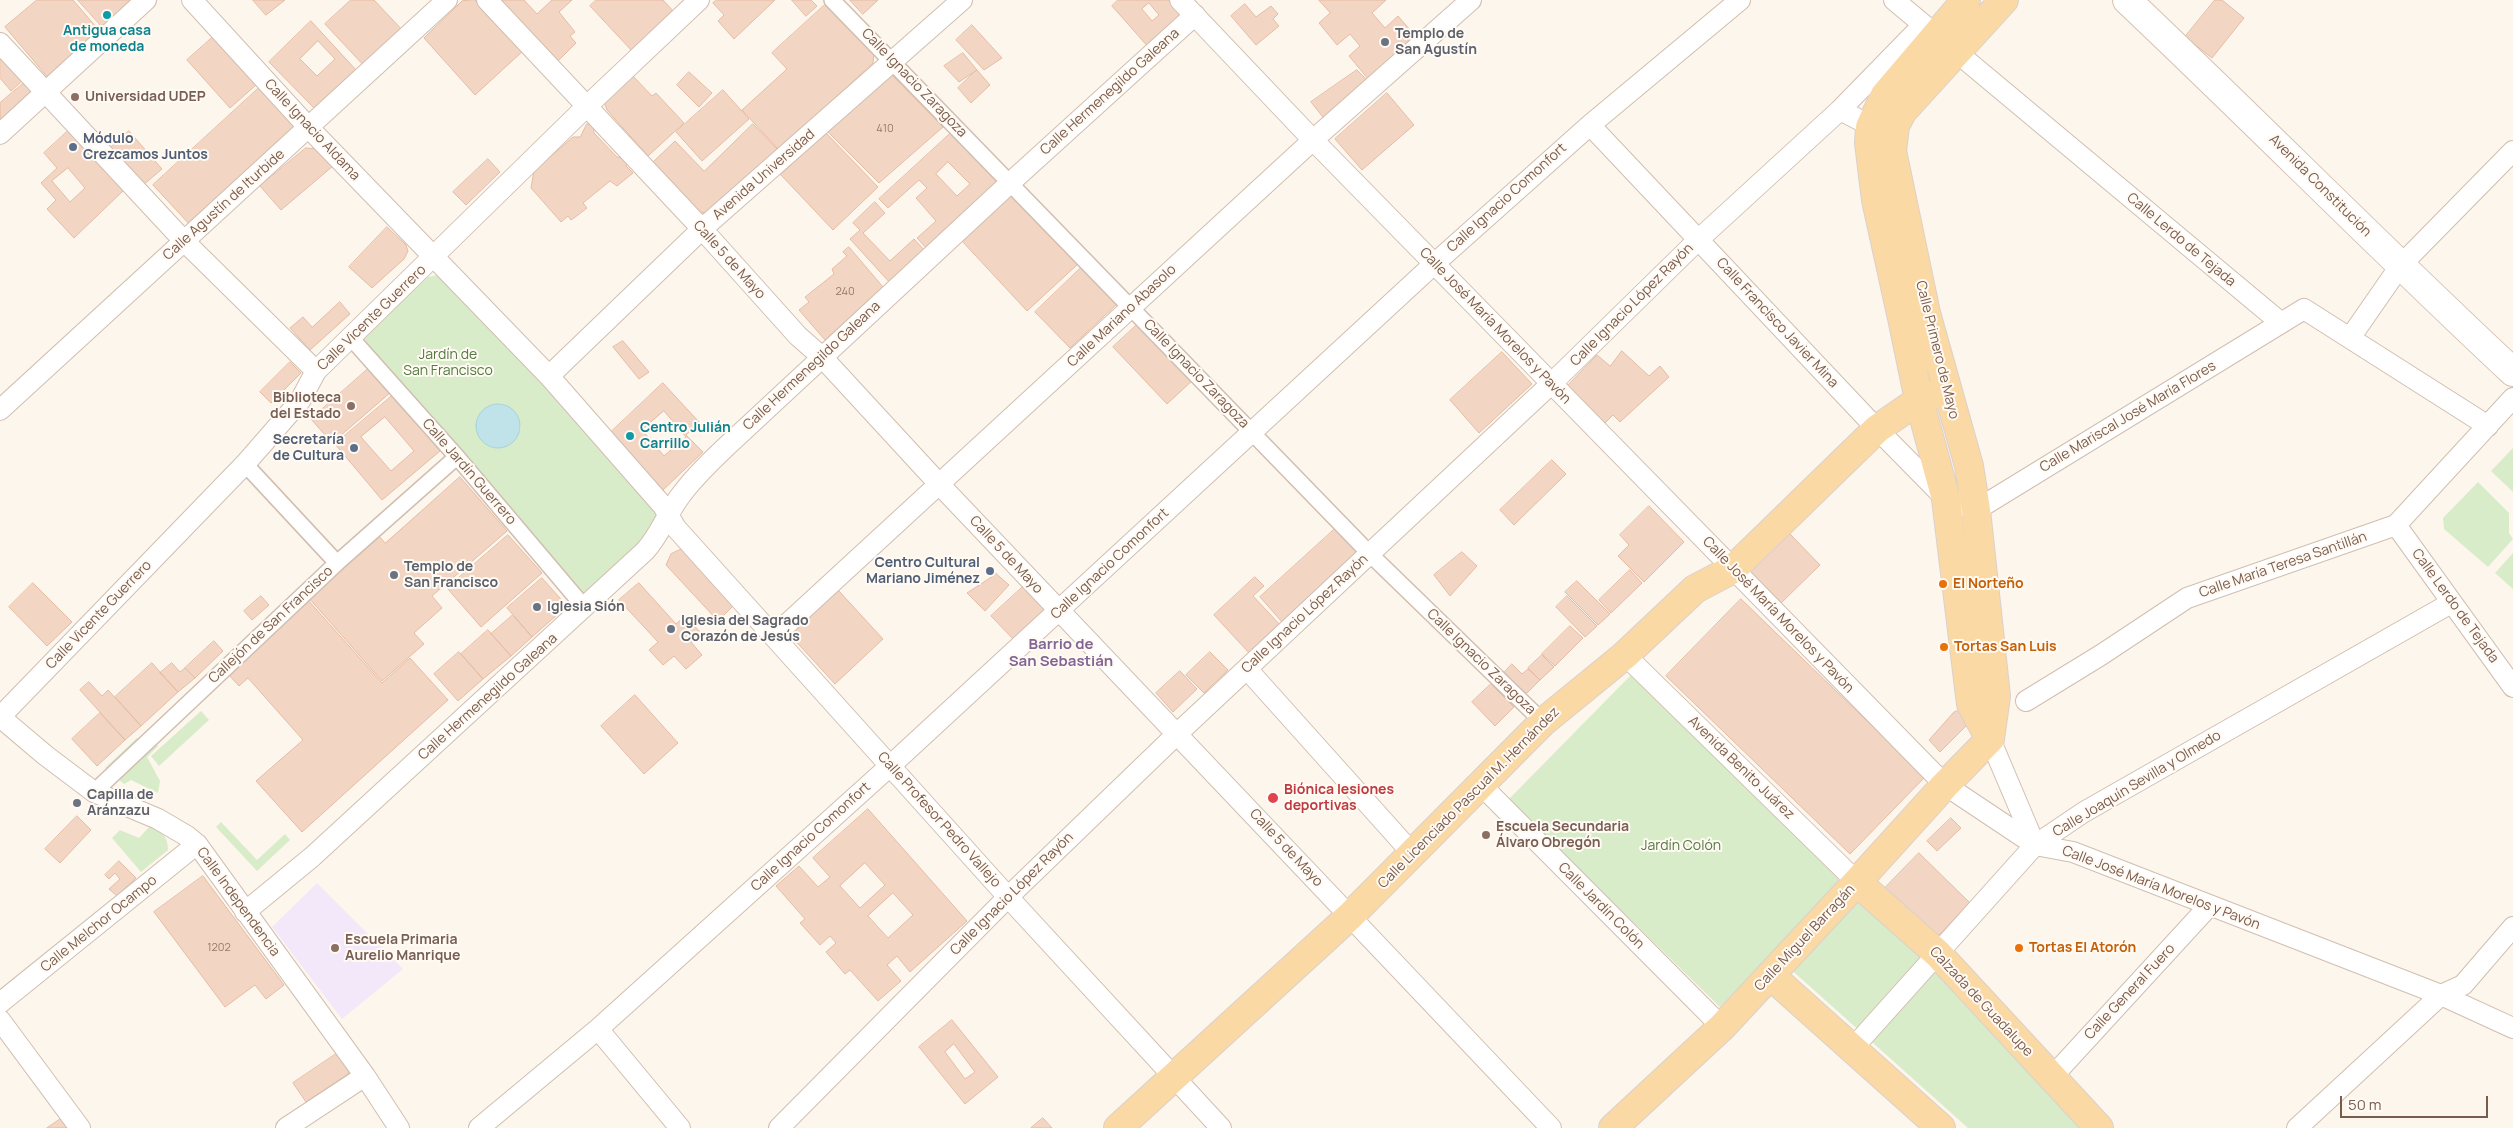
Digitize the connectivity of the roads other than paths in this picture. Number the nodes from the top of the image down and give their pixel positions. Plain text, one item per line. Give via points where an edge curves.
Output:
1 (146, 0) edge
2 (192, 0) edge
3 (447, 0) edge
4 (487, 0) edge
5 (700, 0) edge
6 (832, 0) edge
7 (962, 0) edge
8 (1180, 0) edge
9 (1471, 0) edge
10 (1740, 0) edge
11 (1894, 0) edge
12 (1966, 0) edge
13 (2004, 0) edge
14 (2127, 0) edge
15 (1195, 15) junction
16 (1928, 31) junction
17 (0, 43) edge
18 (1955, 54) junction
19 (894, 62) junction
20 (1910, 84) junction
21 (47, 92) junction
22 (588, 106) junction
23 (1840, 110) junction
24 (1590, 124) junction
25 (309, 128) junction
26 (1882, 131) junction
27 (0, 134) edge
28 (1313, 140) junction
29 (2513, 151) edge
30 (1010, 182) junction
31 (702, 229) junction
32 (183, 240) junction
33 (1698, 240) junction
34 (434, 257) junction
35 (1434, 264) junction
36 (2400, 266) junction
37 (1131, 306) junction
38 (2280, 322) junction
39 (352, 338) junction
40 (2350, 338) junction
41 (1923, 354) junction
42 (822, 357) junction
43 (316, 371) junction
44 (2513, 372) edge
45 (549, 376) junction
46 (1552, 384) junction
47 (1946, 391) junction
48 (2513, 398) edge
49 (1919, 400) junction
50 (0, 410) edge
51 (2488, 426) junction
52 (1877, 429) junction
53 (1252, 431) junction
54 (451, 462) dead end
55 (245, 464) junction
56 (940, 485) junction
57 (1946, 499) junction
58 (1976, 510) junction
59 (665, 511) junction
60 (2396, 525) junction
61 (1370, 554) junction
62 (337, 563) junction
63 (1733, 569) junction
64 (2451, 602) junction
65 (585, 608) junction
66 (1059, 611) junction
67 (775, 635) junction
68 (1625, 654) junction
69 (1246, 669) junction
70 (2513, 687) edge
71 (2026, 701) dead end
72 (0, 717) edge
73 (1543, 722) junction
74 (1178, 733) junction
75 (1990, 739) junction
76 (890, 766) junction
77 (1945, 784) junction
78 (1481, 785) junction
79 (94, 792) junction
80 (197, 844) junction
81 (2036, 845) junction
82 (1412, 854) junction
83 (1857, 882) junction
84 (1008, 897) junction
85 (2209, 906) junction
86 (245, 912) junction
87 (1350, 916) junction
88 (2513, 927) edge
89 (1938, 954) junction
90 (1770, 975) junction
91 (2441, 995) junction
92 (0, 1003) edge
93 (0, 1020) edge
94 (1722, 1027) junction
95 (2513, 1028) edge
96 (598, 1029) junction
97 (1852, 1049) junction
98 (365, 1076) junction
99 (1173, 1076) junction
100 (2052, 1077) junction
101 (80, 1128) edge
102 (286, 1128) edge
103 (399, 1128) edge
104 (479, 1128) edge
105 (680, 1128) edge
106 (779, 1128) edge
107 (1118, 1128) edge
108 (1221, 1128) edge
109 (1551, 1128) edge
110 (1613, 1128) edge
111 (1942, 1128) edge
112 (2099, 1128) edge
113 (2297, 1128) edge

1 - 21 street
2 - 25 street, Calle Ignacio Aldama
3 - 25 street, Calle Agustín de Iturbide
4 - 22 street, Calle 5 de Mayo
5 - 22 street, Calle Vicente Guerrero
6 - 19 street, Calle Ignacio Zaragoza
7 - 19 street, Avenida Universidad
8 - 15 street, Calle José María Morelos y Pavón
9 - 28 street, Calle Mariano Abasolo
10 - 24 street, Calle Ignacio Comonfort
11 - 16 street, Calle Lerdo de Tejada
12 - 16 main road, Calle Primero de Mayo
13 - 18 main road, Calle Primero de Mayo
14 - 36 main road, Avenida Constitución
15 - 28 street, Calle José María Morelos y Pavón
15 - 30 street, Calle Hermenegildo Galeana
16 - 18 street, Calle Lerdo de Tejada
16 - 20 main road, Calle Primero de Mayo
16 - 23 street, Calle Ignacio López Rayón
17 - 21 street
18 - 20 main road, Calle Primero de Mayo
18 - 38 street, Calle Lerdo de Tejada
19 - 30 street, Calle Ignacio Zaragoza
19 - 31 street, Avenida Universidad
20 - 26 main road, Calle Primero de Mayo via 1885,95
21 - 27 street
21 - 32 street
22 - 31 street, Calle 5 de Mayo
22 - 34 street, Calle Vicente Guerrero
23 - 26 street
23 - 33 street, Calle Ignacio López Rayón
24 - 33 street, Calle Francisco Javier Mina
24 - 35 street, Calle Ignacio Comonfort
25 - 32 street, Calle Agustín de Iturbide
25 - 34 street, Calle Ignacio Aldama
26 - 41 main road, Calle Primero de Mayo via 1869,158 1888,198
28 - 35 street, Calle José María Morelos y Pavón
28 - 37 street, Calle Mariano Abasolo
29 - 36 street
30 - 37 street, Calle Ignacio Zaragoza
30 - 42 street, Calle Hermenegildo Galeana
31 - 42 street, Calle 5 de Mayo via 798,336
31 - 45 street, Avenida Universidad
32 - 43 street
32 - 50 street, Calle Agustín de Iturbide
33 - 46 street, Calle Ignacio López Rayón
33 - 52 street, Calle Francisco Javier Mina
34 - 39 street, Calle Vicente Guerrero
34 - 45 street
35 - 46 street, Calle José María Morelos y Pavón
35 - 53 street, Calle Ignacio Comonfort
36 - 40 street
36 - 44 main road, Avenida Constitución
37 - 53 street, Calle Ignacio Zaragoza
37 - 56 street, Calle Mariano Abasolo
38 - 40 street via 2304,309
38 - 58 street, Calle Mariscal José María Flores
39 - 43 street, Calle Vicente Guerrero
39 - 65 street, Calle Jardín Guerrero
40 - 51 street
41 - 47 main road, Calle Primero de Mayo
41 - 49 main road, Calle Primero de Mayo
42 - 56 street, Calle 5 de Mayo
42 - 59 street, Calle Hermenegildo Galeana via 693,479
43 - 55 street, Calle Vicente Guerrero via 300,401
45 - 59 street
46 - 61 street, Calle Ignacio López Rayón
46 - 63 street, Calle José María Morelos y Pavón
47 - 49 main road, Calle Licenciado Pascual M. Hernández
47 - 58 main road, Calle Primero de Mayo via 1969,466
48 - 51 street, Calle María Teresa Santillán
49 - 52 main road, Calle Licenciado Pascual M. Hernández
49 - 57 main road, Calle Primero de Mayo
51 - 60 street, Calle María Teresa Santillán
52 - 57 street, Calle Francisco Javier Mina
52 - 63 main road, Calle Licenciado Pascual M. Hernández
53 - 61 street, Calle Ignacio Zaragoza
53 - 66 street, Calle Ignacio Comonfort
54 - 62 street, Callejón de San Francisco
55 - 62 street
55 - 72 street, Calle Vicente Guerrero
56 - 66 street, Calle 5 de Mayo
56 - 67 street, Calle Mariano Abasolo
57 - 58 street
57 - 75 main road, Calle Primero de Mayo via 1971,704
58 - 75 main road, Calle Primero de Mayo via 1996,696
59 - 65 street, Calle Hermenegildo Galeana via 654,542
59 - 67 street, Calle Profesor Pedro Vallejo
60 - 64 street, Calle Lerdo de Tejada
60 - 71 street, Calle María Teresa Santillán via 2187,598
61 - 69 street, Calle Ignacio López Rayón
61 - 73 street, Calle Ignacio Zaragoza
62 - 79 street, Callejón de San Francisco
63 - 68 main road, Calle Licenciado Pascual M. Hernández via 1694,589
63 - 77 street, Calle José María Morelos y Pavón
64 - 70 street, Calle Lerdo de Tejada
64 - 81 street, Calle Joaquín Sevilla y Olmedo via 2084,812
65 - 86 street, Calle Hermenegildo Galeana via 312,857
66 - 74 street, Calle 5 de Mayo
66 - 76 street, Calle Ignacio Comonfort
67 - 76 street, Calle Profesor Pedro Vallejo
68 - 73 main road, Calle Licenciado Pascual M. Hernández
68 - 83 street, Avenida Benito Juárez
69 - 74 street, Calle Ignacio López Rayón
69 - 82 street
72 - 79 street, Calle Independencia
73 - 78 main road, Calle Licenciado Pascual M. Hernández
74 - 84 street, Calle Ignacio López Rayón
74 - 87 street, Calle 5 de Mayo
75 - 77 main road, Calle Miguel Barragán
75 - 81 street, Calle Primero de Mayo
76 - 84 street, Calle Profesor Pedro Vallejo
76 - 96 street, Calle Ignacio Comonfort
77 - 81 street, Calle José María Morelos y Pavón
77 - 83 main road, Calle Miguel Barragán
78 - 82 main road, Calle Licenciado Pascual M. Hernández
78 - 94 street, Calle Jardín Colón
79 - 80 street, Calle Independencia via 158,819
80 - 86 street, Calle Independencia
80 - 92 street, Calle Melchor Ocampo
81 - 85 street, Calle José María Morelos y Pavón via 2073,852
81 - 89 street, Calle Joaquín Sevilla y Olmedo
82 - 87 main road, Calle Licenciado Pascual M. Hernández
83 - 89 main road, Calzada de Guadalupe
83 - 90 main road, Calle Miguel Barragán
84 - 99 street, Calle Profesor Pedro Vallejo
84 - 106 street, Calle Ignacio López Rayón
85 - 91 street, Calle José María Morelos y Pavón
85 - 100 street, Calle General Fuero
86 - 98 street, Calle Independencia
87 - 99 main road, Calle Licenciado Pascual M. Hernández
87 - 109 street, Calle 5 de Mayo
88 - 91 street via 2464,985
89 - 97 street, Calle Joaquín Sevilla y Olmedo
89 - 100 main road, Calzada de Guadalupe
90 - 94 main road, Calle Miguel Barragán
90 - 97 main road
91 - 95 street, Calle José María Morelos y Pavón
91 - 113 street
93 - 101 street
94 - 110 main road, Calle Miguel Barragán
96 - 104 street, Calle Ignacio Comonfort
96 - 105 street
97 - 111 main road
98 - 102 street
98 - 103 street, Calle Independencia
99 - 107 main road, Calle Licenciado Pascual M. Hernández
99 - 108 street, Calle Profesor Pedro Vallejo
100 - 112 main road, Calzada de Guadalupe

